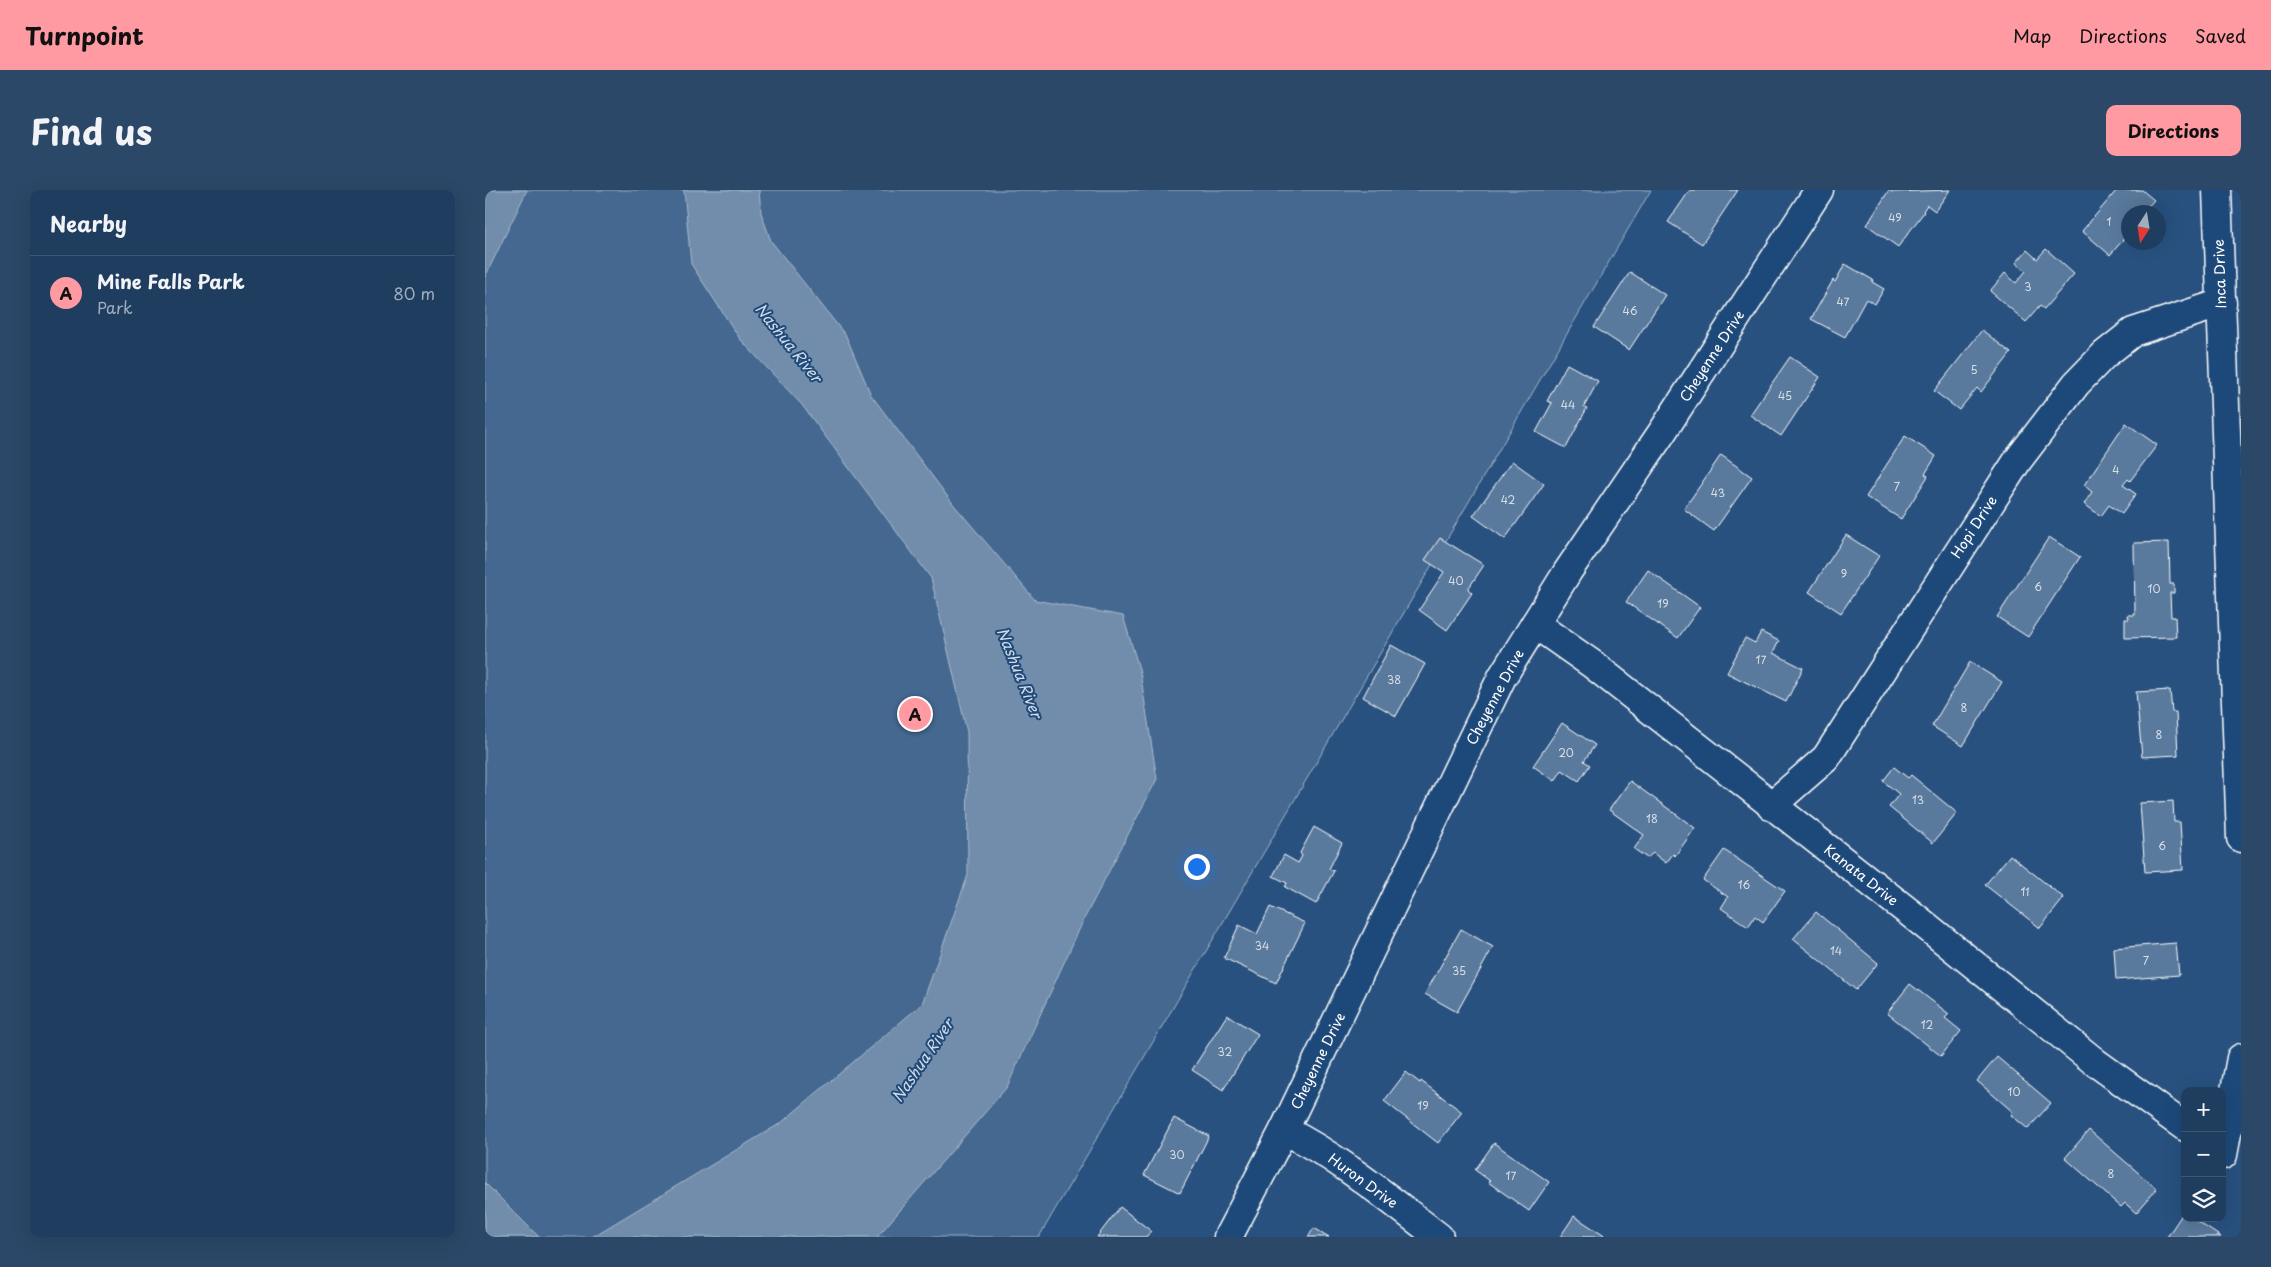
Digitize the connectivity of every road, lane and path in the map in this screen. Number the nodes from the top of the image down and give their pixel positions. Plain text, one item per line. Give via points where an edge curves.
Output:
1 (1819, 190) edge
2 (2217, 190) edge
3 (2221, 303) junction
4 (1535, 624) junction
5 (1771, 806) junction
6 (2241, 838) edge
7 (2241, 1058) edge
8 (2181, 1124) edge
9 (1284, 1130) junction
10 (2226, 1134) edge
11 (2226, 1157) edge
12 (2241, 1168) edge
13 (1228, 1237) edge
14 (1439, 1237) edge

1 - 4 street, Cheyenne Drive
2 - 3 street, Inca Drive
3 - 5 street, Hopi Drive via 2133,332 2104,355 2076,384 2018,460 1826,758
3 - 6 street, Inca Drive
4 - 5 street, Kanata Drive via 1592,664
4 - 9 street, Cheyenne Drive via 1489,702
5 - 8 street, Kanata Drive via 2095,1062
7 - 10 street
9 - 13 street, Cheyenne Drive
9 - 14 street, Huron Drive via 1349,1170
11 - 12 street

